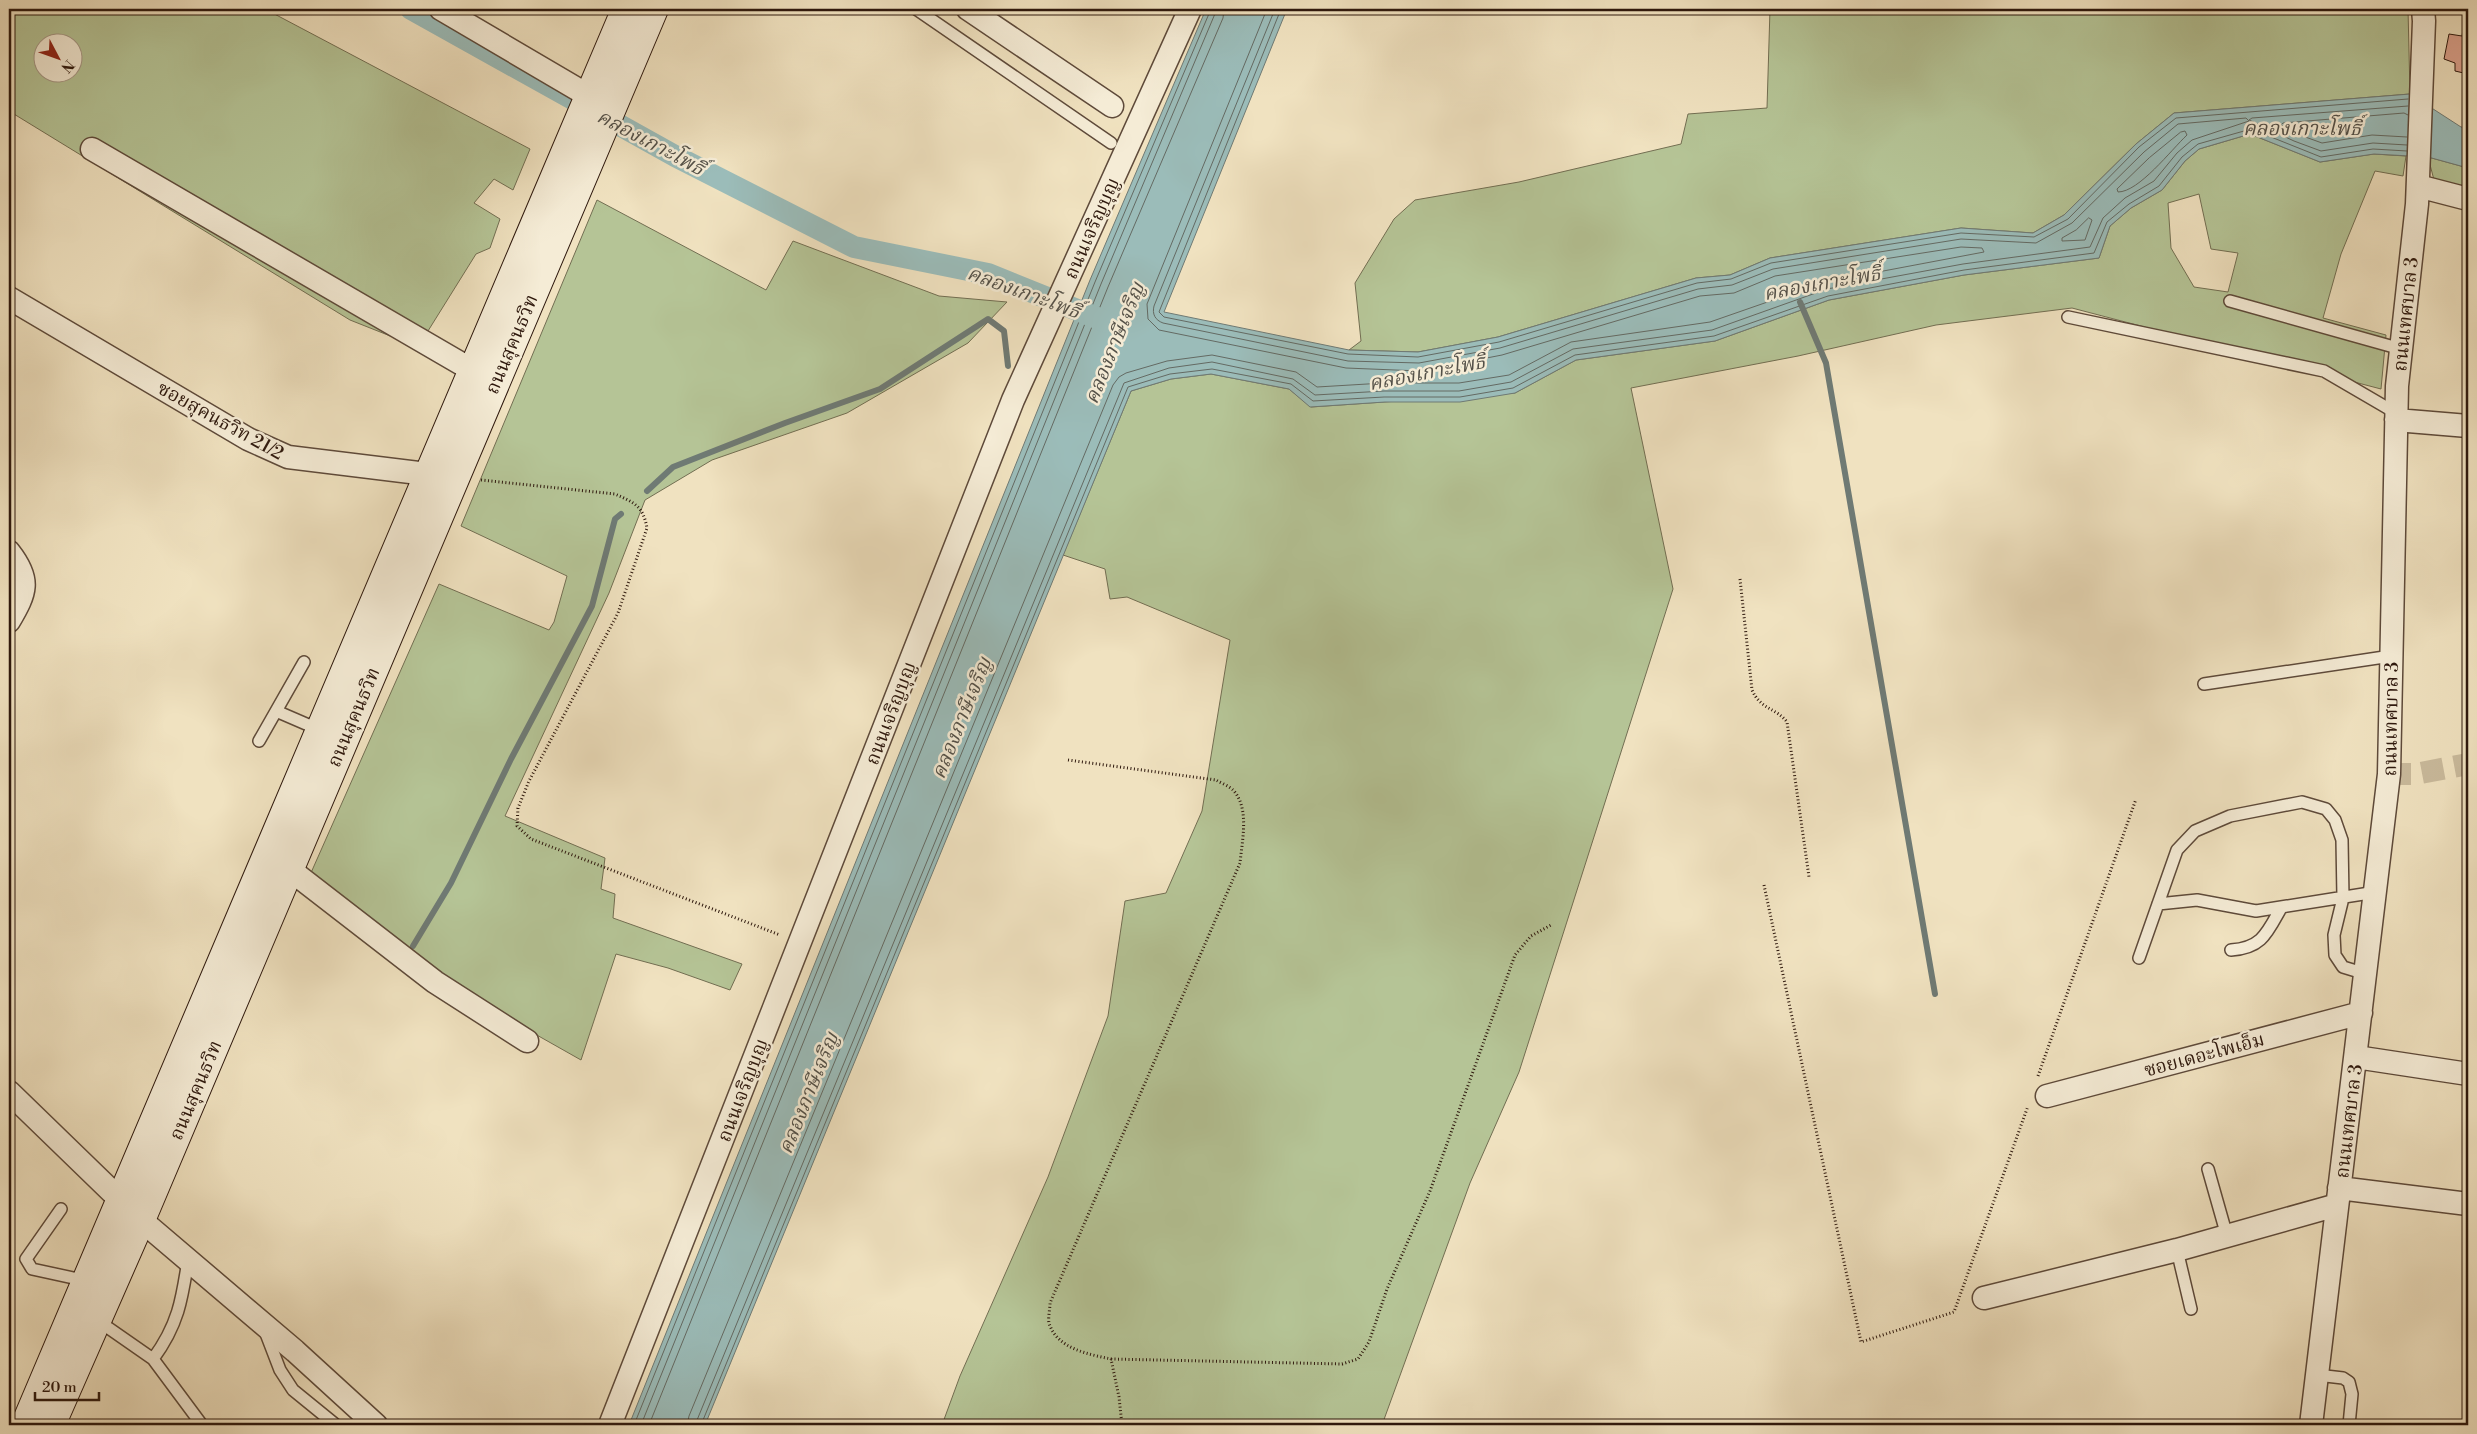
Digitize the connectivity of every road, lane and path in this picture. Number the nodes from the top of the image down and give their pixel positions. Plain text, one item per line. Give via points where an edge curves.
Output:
1 (441, 9) edge
2 (626, 9) edge
3 (654, 9) edge
4 (916, 9) edge
5 (968, 9) edge
6 (1190, 9) edge
7 (2423, 9) edge
8 (589, 96) junction
9 (1112, 106) dead end
10 (1111, 143) dead end
11 (92, 149) dead end
12 (2418, 177) junction
13 (2468, 199) edge
14 (9, 298) edge
15 (2230, 301) dead end
16 (2068, 317) dead end
17 (2401, 349) junction
18 (472, 370) junction
19 (2396, 416) junction
20 (2468, 426) edge
21 (441, 476) junction
22 (9, 552) edge
23 (1740, 579) dead end
24 (9, 621) edge
25 (2391, 656) junction
26 (304, 662) dead end
27 (2204, 684) dead end
28 (276, 711) junction
29 (320, 730) junction
30 (259, 741) dead end
31 (1068, 760) dead end
32 (2136, 799) dead end
33 (288, 869) junction
34 (1809, 877) dead end
35 (1764, 885) dead end
36 (2376, 892) junction
37 (2343, 898) junction
38 (2158, 904) junction
39 (2281, 908) junction
40 (1551, 925) dead end
41 (803, 936) junction
42 (2231, 950) dead end
43 (2139, 958) dead end
44 (2366, 974) junction
45 (2361, 1013) junction
46 (527, 1041) dead end
47 (2356, 1057) junction
48 (2468, 1074) edge
49 (2038, 1091) junction
50 (9, 1092) edge
51 (2208, 1169) dead end
52 (2338, 1196) junction
53 (121, 1200) junction
54 (2468, 1204) edge
55 (61, 1208) dead end
56 (140, 1220) junction
57 (2228, 1236) junction
58 (2177, 1250) junction
59 (188, 1260) junction
60 (87, 1281) junction
61 (1984, 1298) dead end
62 (2191, 1309) dead end
63 (86, 1314) junction
64 (261, 1322) junction
65 (153, 1359) junction
66 (1111, 1359) junction
67 (2317, 1375) junction
68 (25, 1425) edge
69 (51, 1425) edge
70 (202, 1425) edge
71 (336, 1425) edge
72 (376, 1425) edge
73 (610, 1425) edge
74 (1122, 1425) edge
75 (2311, 1425) edge
76 (2349, 1425) edge

1 - 8 street
2 - 8 main road, ถนนสุคนธวิท
3 - 21 main road, ถนนสุคนธวิท
4 - 10 lane
5 - 9 street
6 - 41 street, ถนนเจริญบุญ via 1013,400
7 - 12 street, ถนนเทศบาล 3
8 - 18 main road, ถนนสุคนธวิท
11 - 18 street
12 - 13 street
12 - 17 street, ถนนเทศบาล 3
14 - 21 street, ซอยสุคนธวิท 21/2 via 248,439 288,458
15 - 17 lane
16 - 19 lane via 2324,371
17 - 19 street, ถนนเทศบาล 3
18 - 21 main road, ถนนสุคนธวิท
19 - 20 street
19 - 25 street, ถนนเทศบาล 3
21 - 29 main road, ถนนสุคนธวิท
21 - 33 main road, ถนนสุคนธวิท
21 - 41 path via 615,494 634,503 645,514 647,528 618,613 529,781 518,808 517,826 531,839 783,936
22 - 24 street via 21,567 25,581 21,601
23 - 34 path via 1752,690 1757,701 1787,722
25 - 27 lane
25 - 36 street, ถนนเทศบาล 3 via 2389,774
26 - 28 lane
28 - 29 lane
28 - 30 lane
29 - 53 main road, ถนนสุคนธวิท
31 - 66 path via 1216,780 1233,791 1242,807 1244,831 1240,863 1050,1303 1049,1322 1060,1340 1083,1353
32 - 49 path
33 - 46 street via 435,982
33 - 56 main road, ถนนสุคนธวิท
35 - 49 path via 1861,1342 1954,1312
36 - 37 lane
36 - 44 street, ถนนเทศบาล 3
37 - 38 lane via 2342,840 2335,820 2326,809 2302,802 2230,816 2195,831 2177,850
37 - 39 lane
37 - 44 lane via 2334,935 2335,955 2342,967
38 - 39 lane via 2197,900 2256,911
38 - 43 lane
39 - 42 lane via 2258,944
40 - 66 path via 1530,936 1515,955 1430,1191 1387,1289 1369,1342 1358,1359 1342,1364
41 - 73 street, ถนนเจริญบุญ
44 - 45 street, ถนนเทศบาล 3
45 - 47 street, ถนนเทศบาล 3
45 - 49 street, ซอยเดอะโพเอ็ม
47 - 48 street
47 - 52 street, ถนนเทศบาล 3
50 - 53 street
51 - 57 lane
52 - 54 street
52 - 57 street
52 - 67 street, ถนนเทศบาล 3
53 - 56 street
53 - 60 main road, ถนนสุคนธวิท
55 - 60 lane via 26,1259 32,1269
56 - 59 street
56 - 63 main road, ถนนสุคนธวิท
57 - 58 street
58 - 61 street
58 - 62 lane
59 - 64 street
59 - 65 lane via 182,1304 165,1342
60 - 63 main road, ถนนสุคนธวิท
63 - 65 lane
63 - 68 main road, ถนนสุคนธวิท
63 - 69 main road, ถนนสุคนธวิท
64 - 71 lane via 280,1370 293,1390
64 - 72 street
65 - 70 lane
66 - 74 path via 1120,1397
67 - 75 street, ถนนเทศบาล 3
67 - 76 lane via 2343,1378 2349,1382 2352,1394

